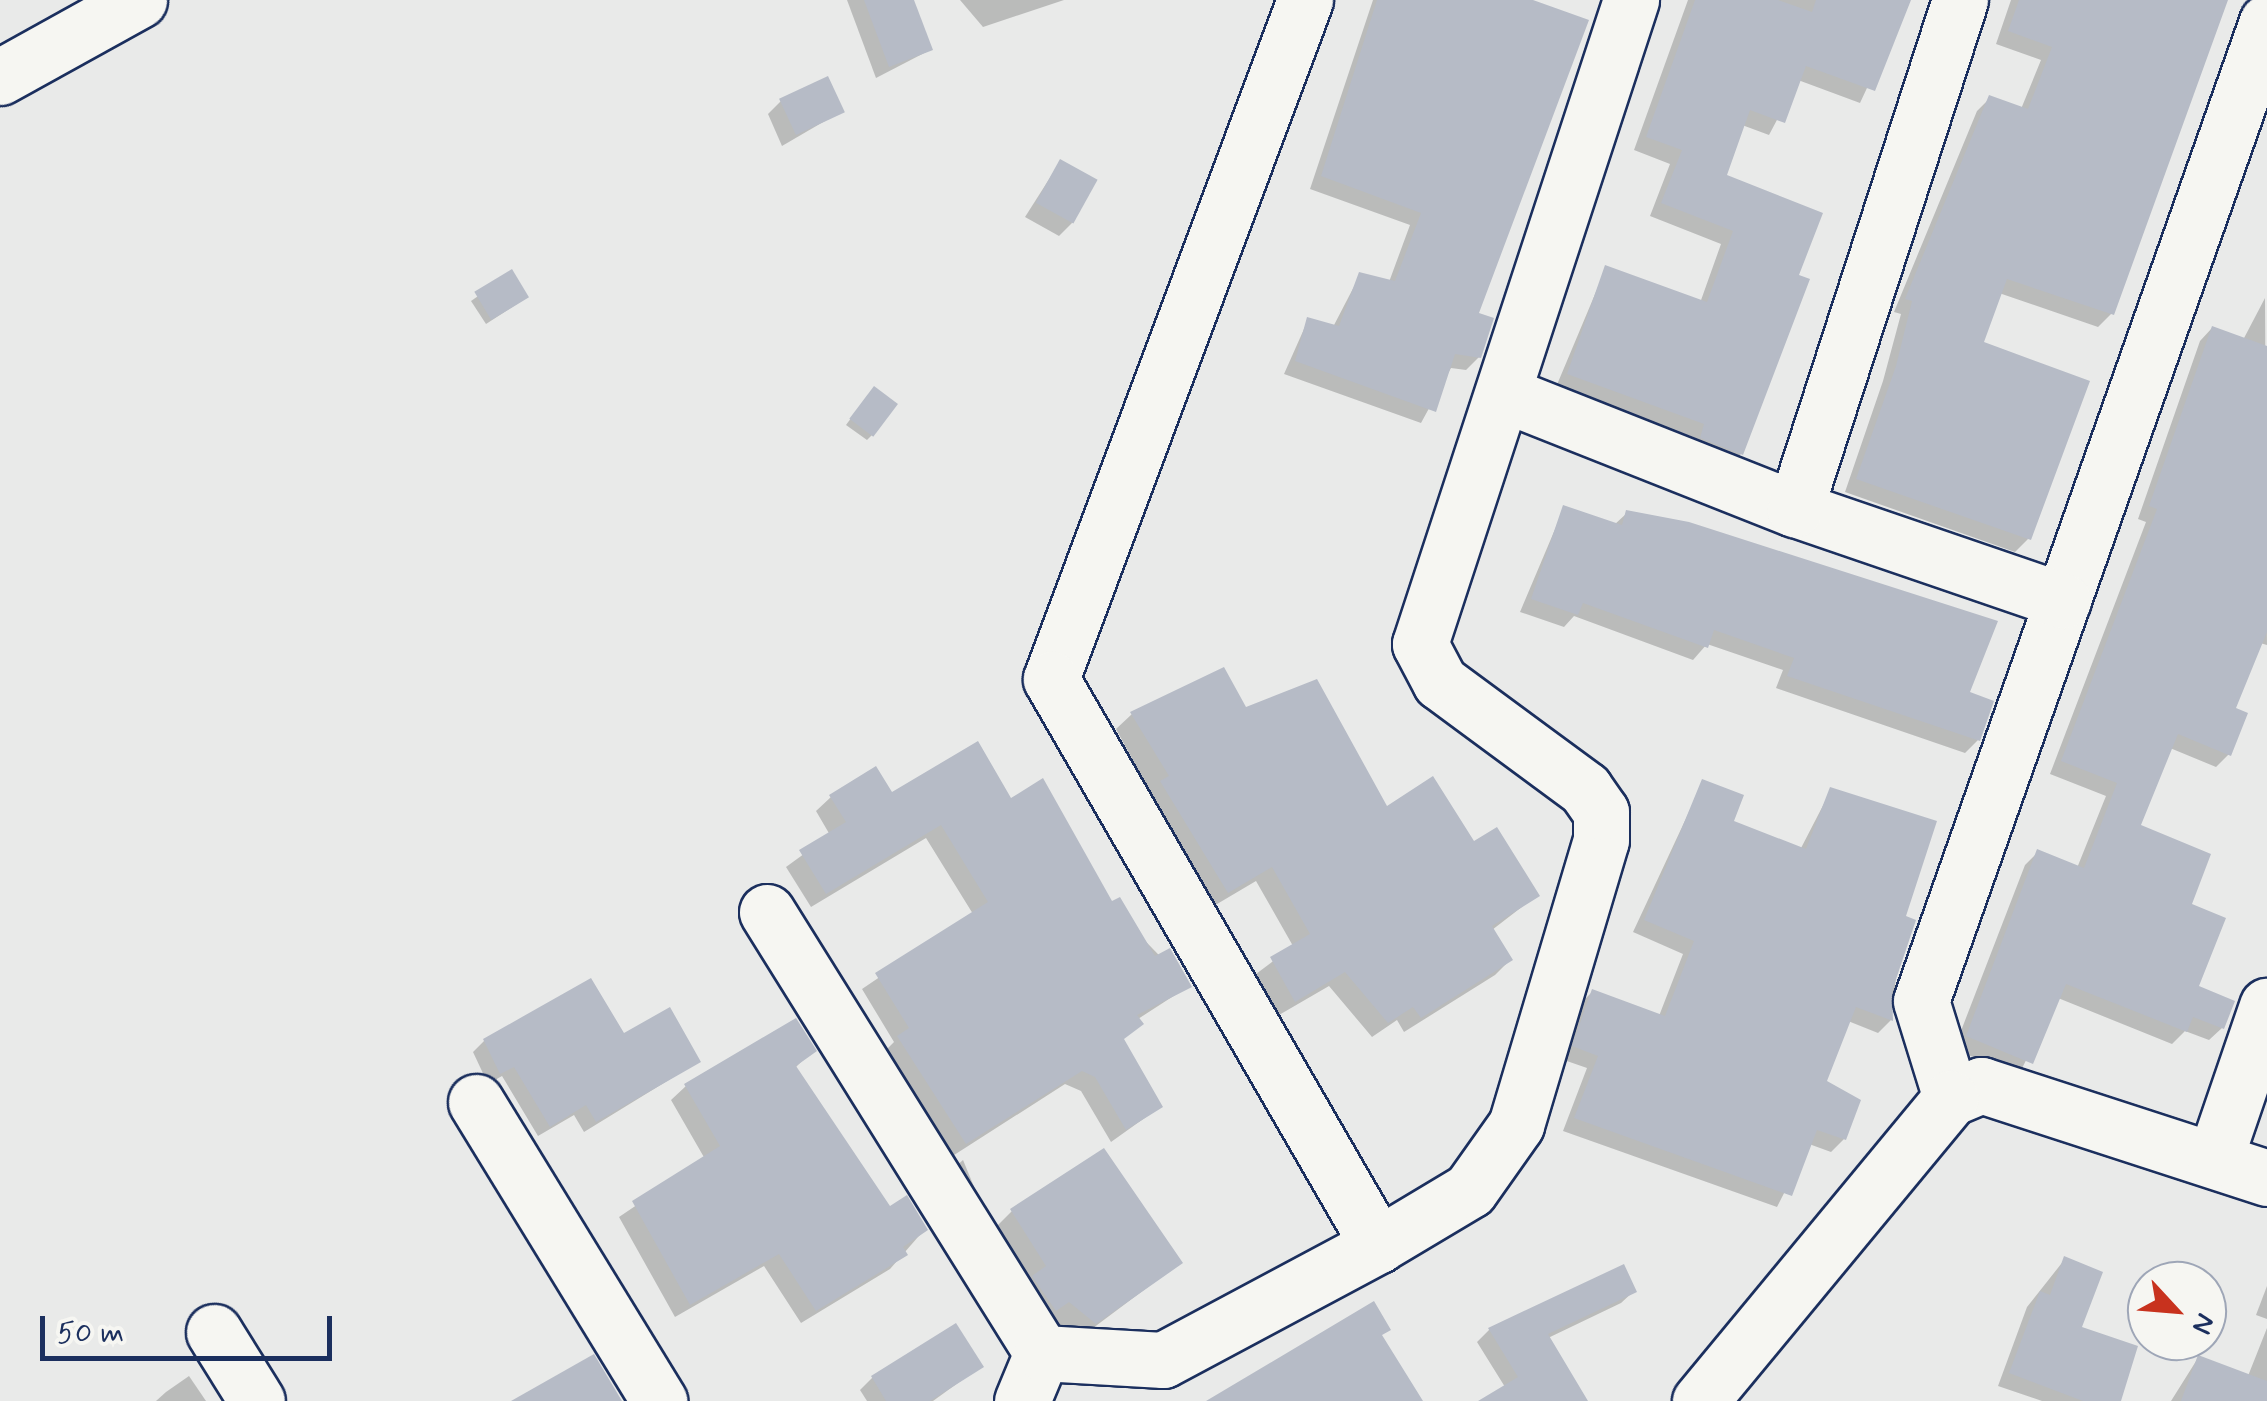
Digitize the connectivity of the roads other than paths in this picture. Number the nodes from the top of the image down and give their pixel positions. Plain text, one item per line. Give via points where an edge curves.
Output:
1 (138, 0) edge
2 (1305, 0) edge
3 (1631, 0) edge
4 (1960, 0) edge
5 (2267, 22) edge
6 (0, 77) edge
7 (1504, 394) junction
8 (1795, 510) junction
9 (2063, 601) junction
10 (767, 912) dead end
11 (2267, 1006) edge
12 (1951, 1098) junction
13 (476, 1102) dead end
14 (2214, 1158) junction
15 (2267, 1178) edge
16 (1378, 1245) junction
17 (214, 1332) dead end
18 (1032, 1377) edge
19 (257, 1401) edge
20 (659, 1401) edge
21 (1700, 1401) edge

1 - 6 street
2 - 16 street via 1051,679
3 - 7 street
4 - 8 street
5 - 9 street
7 - 8 street
7 - 16 street via 1423,629 1422,658 1440,682 1585,789 1604,826 1516,1124 1470,1190
8 - 9 street
9 - 12 street via 1921,1001
10 - 18 street
11 - 14 street
12 - 14 street via 1981,1085
12 - 21 street
13 - 20 street
14 - 15 street
16 - 18 street via 1163,1360
17 - 19 street

